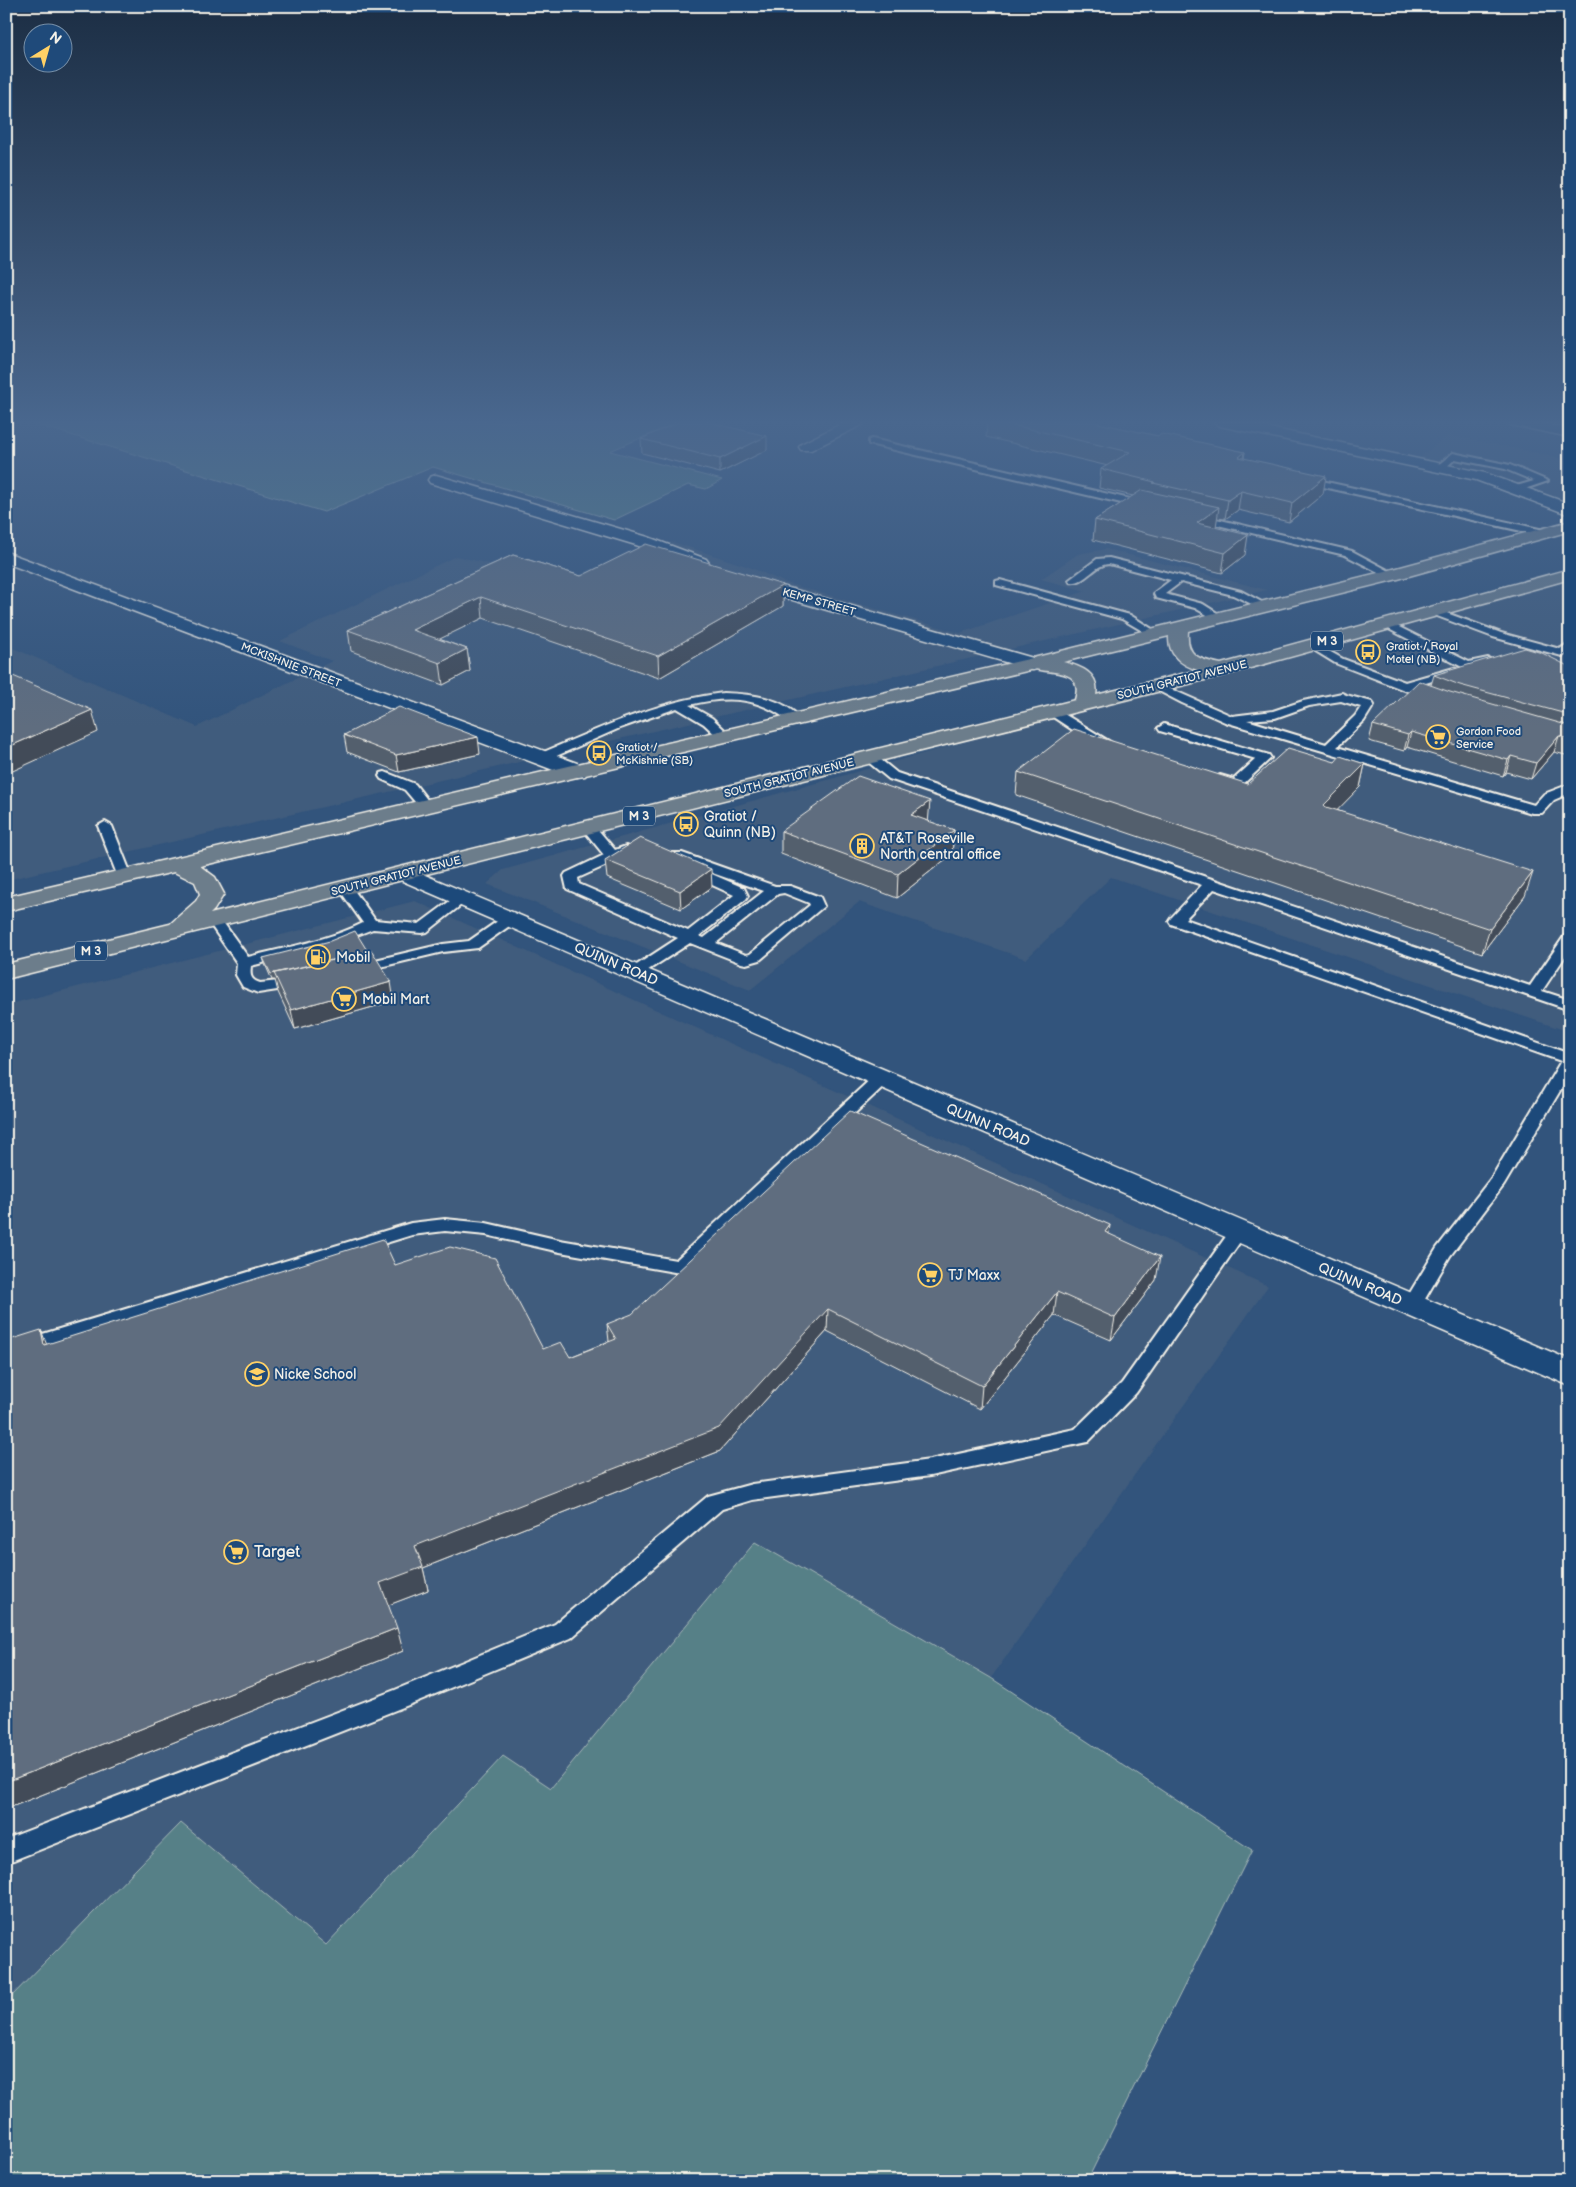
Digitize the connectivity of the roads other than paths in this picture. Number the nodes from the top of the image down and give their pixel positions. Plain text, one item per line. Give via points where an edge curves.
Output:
1 (585, 524) edge
2 (1223, 524) edge
3 (1504, 524) edge
4 (1570, 526) edge
5 (1544, 533) junction
6 (6, 557) edge
7 (716, 570) edge
8 (1570, 574) edge
9 (1392, 575) junction
10 (734, 577) edge
11 (1180, 578) junction
12 (1074, 580) dead end
13 (1000, 583) dead end
14 (1266, 606) junction
15 (1433, 611) junction
16 (1220, 618) junction
17 (1387, 624) junction
18 (1179, 628) junction
19 (1155, 634) junction
20 (1313, 645) junction
21 (1570, 645) edge
22 (1500, 657) edge
23 (1032, 664) junction
24 (1468, 666) junction
25 (1222, 670) junction
26 (1157, 686) junction
27 (1405, 686) junction
28 (1442, 701) edge
29 (679, 704) junction
30 (1084, 705) junction
31 (1054, 712) junction
32 (1229, 719) junction
33 (796, 720) junction
34 (1164, 728) dead end
35 (725, 736) junction
36 (1114, 746) edge
37 (1328, 749) junction
38 (541, 758) junction
39 (871, 758) junction
40 (577, 772) junction
41 (1208, 775) edge
42 (384, 776) dead end
43 (1570, 788) edge
44 (426, 806) junction
45 (105, 826) dead end
46 (589, 828) junction
47 (642, 850) edge
48 (613, 856) junction
49 (177, 864) junction
50 (406, 874) junction
51 (125, 877) junction
52 (1212, 884) junction
53 (346, 889) junction
54 (774, 890) junction
55 (463, 898) junction
56 (6, 904) edge
57 (510, 919) junction
58 (214, 921) junction
59 (371, 924) junction
60 (422, 928) junction
61 (176, 930) junction
62 (689, 937) junction
63 (1570, 938) edge
64 (705, 944) junction
65 (443, 948) junction
66 (244, 963) junction
67 (6, 972) edge
68 (345, 972) edge
69 (634, 972) junction
70 (310, 980) edge
71 (1533, 993) junction
72 (1570, 1005) edge
73 (1570, 1060) edge
74 (882, 1079) junction
75 (1238, 1232) junction
76 (1411, 1306) junction
77 (6, 1352) edge
78 (1570, 1374) edge
79 (6, 1851) edge

1 - 7 street via 642,541
2 - 9 lane via 1348,553
3 - 5 lane
4 - 5 main road
5 - 9 main road
6 - 38 street, MCKISHNIE STREET via 405,715
8 - 15 main road, SOUTH GRATIOT AVENUE / M 3
9 - 14 main road
10 - 23 street, KEMP STREET
11 - 12 lane via 1105,560
11 - 14 lane via 1237,592
11 - 16 lane via 1160,596 1199,606
13 - 19 lane via 1126,617
14 - 16 main road
15 - 17 main road, SOUTH GRATIOT AVENUE / M 3
15 - 21 lane via 1466,626 1562,653
16 - 18 main road
17 - 20 main road, SOUTH GRATIOT AVENUE / M 3
17 - 24 lane
18 - 19 main road
18 - 25 main road via 1177,641 1184,657
19 - 23 main road
20 - 25 main road, SOUTH GRATIOT AVENUE / M 3
20 - 27 lane via 1339,661
22 - 24 lane
23 - 30 main road via 1059,667 1085,678 1088,686
23 - 33 main road
24 - 27 lane
25 - 26 main road, SOUTH GRATIOT AVENUE / M 3
26 - 30 main road, SOUTH GRATIOT AVENUE / M 3
26 - 32 lane
27 - 28 lane
29 - 33 lane via 722,696 750,697 776,705
29 - 35 lane via 708,721
29 - 38 lane
30 - 31 main road, SOUTH GRATIOT AVENUE / M 3
31 - 36 lane via 1095,740
31 - 39 main road, SOUTH GRATIOT AVENUE / M 3
32 - 37 lane
32 - 37 lane via 1275,714 1307,703 1342,698 1368,706
33 - 35 main road
34 - 41 lane via 1265,758 1236,784
35 - 40 main road
37 - 43 lane via 1537,810 1549,797
38 - 40 street, MCKISHNIE STREET
39 - 46 main road, SOUTH GRATIOT AVENUE / M 3
39 - 52 lane via 893,776
40 - 44 main road
42 - 44 lane via 410,787
44 - 49 main road
45 - 51 lane
46 - 48 lane
46 - 50 main road, SOUTH GRATIOT AVENUE / M 3
47 - 48 lane via 628,850
48 - 62 lane via 571,876 572,886
49 - 51 main road
49 - 61 main road via 209,882 212,894 206,906
50 - 53 main road, SOUTH GRATIOT AVENUE / M 3
50 - 55 street, QUINN ROAD
51 - 56 main road
52 - 71 lane
52 - 73 lane via 1176,921
53 - 58 main road, SOUTH GRATIOT AVENUE / M 3
53 - 59 lane
54 - 62 lane via 664,855 739,891 741,896
54 - 64 lane
54 - 64 lane via 785,889 815,900 817,906 755,957 746,960
55 - 57 street, QUINN ROAD
55 - 60 lane
57 - 65 lane via 473,945
57 - 69 street, QUINN ROAD
58 - 61 main road, SOUTH GRATIOT AVENUE / M 3
58 - 66 lane
59 - 60 lane
59 - 66 lane via 330,940
60 - 65 lane
61 - 67 main road, SOUTH GRATIOT AVENUE / M 3
62 - 64 lane
62 - 69 lane
63 - 71 lane
65 - 68 lane
66 - 70 lane via 243,976 248,984 258,988
69 - 74 street, QUINN ROAD
71 - 72 lane
73 - 76 lane via 1498,1181 1443,1252
74 - 75 street, QUINN ROAD
74 - 77 lane via 680,1267 486,1229 445,1225 411,1229
75 - 76 street, QUINN ROAD
75 - 79 lane via 1129,1388 1081,1436 930,1468 752,1492 715,1502 563,1631
76 - 78 street, QUINN ROAD

